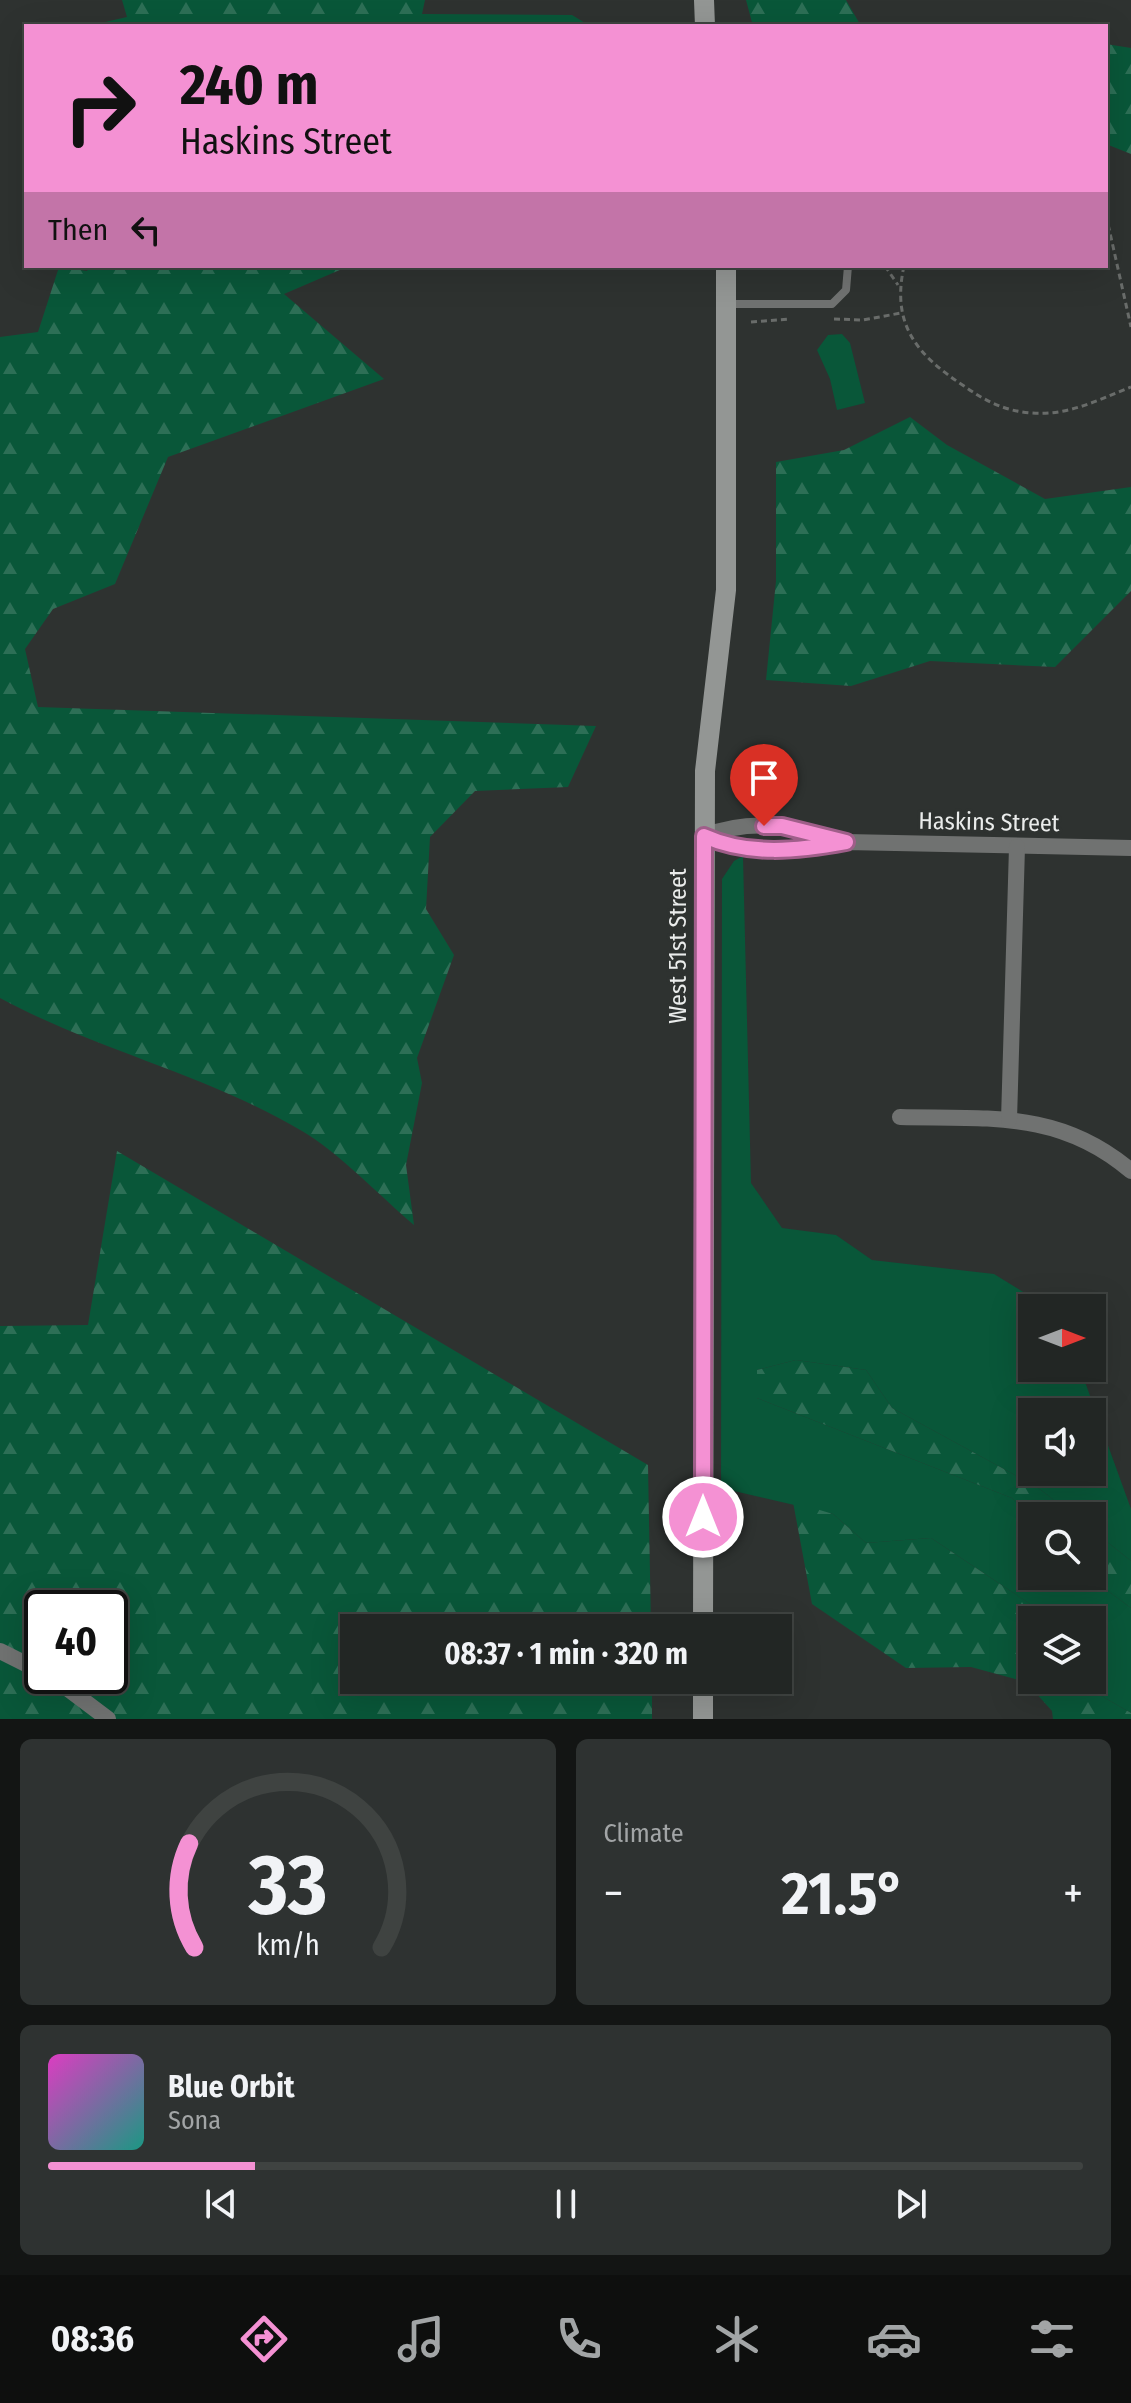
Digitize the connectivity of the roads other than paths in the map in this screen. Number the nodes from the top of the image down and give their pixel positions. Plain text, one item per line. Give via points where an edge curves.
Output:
1 (704, 0) edge
2 (705, 24) edge
3 (726, 268) edge
4 (848, 268) edge
5 (727, 304) junction
6 (704, 836) junction
7 (846, 842) junction
8 (1017, 847) junction
9 (1131, 848) edge
10 (900, 1117) dead end
11 (1009, 1120) junction
12 (1131, 1171) edge
13 (703, 1614) edge
14 (0, 1651) edge
15 (24, 1663) edge
16 (75, 1694) edge
17 (703, 1694) edge
18 (108, 1719) edge
19 (703, 1719) edge

1 - 2 street
3 - 5 street, West 51st Street
4 - 5 lane via 846,290 832,304
5 - 6 street, West 51st Street via 726,590 706,750
6 - 7 street, Haskins Street via 730,848 804,850
6 - 7 street, Haskins Street via 734,825 782,826
6 - 13 street, West 51st Street
7 - 8 street, Haskins Street
8 - 9 street, Haskins Street
8 - 11 street
10 - 11 street
11 - 12 street via 1077,1135
14 - 15 street
16 - 18 street
17 - 19 street

